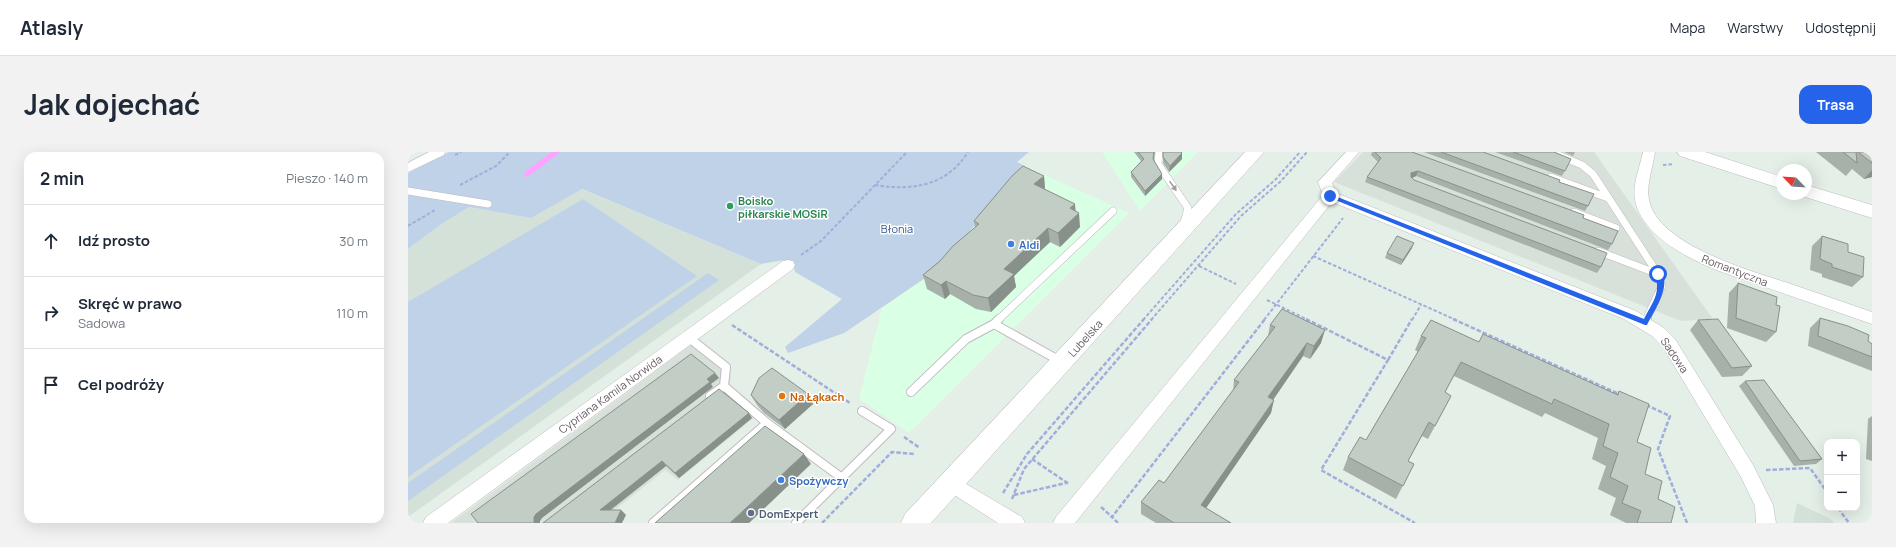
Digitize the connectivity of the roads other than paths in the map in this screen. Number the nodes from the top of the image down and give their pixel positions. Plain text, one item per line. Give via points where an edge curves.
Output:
1 (438, 152) edge
2 (1159, 152) edge
3 (1256, 152) edge
4 (1353, 152) edge
5 (1551, 152) edge
6 (1649, 152) edge
7 (1686, 152) edge
8 (408, 168) edge
9 (1541, 174) edge
10 (1776, 181) edge
11 (408, 191) edge
12 (1812, 193) edge
13 (1330, 196) junction
14 (1608, 198) junction
15 (488, 204) dead end
16 (1564, 209) edge
17 (1113, 211) dead end
18 (1872, 212) edge
19 (1616, 228) dead end
20 (1182, 231) junction
21 (1592, 248) edge
22 (788, 265) road end
23 (1658, 274) junction
24 (1872, 318) edge
25 (1645, 323) junction
26 (994, 324) junction
27 (688, 337) junction
28 (1063, 362) junction
29 (724, 386) junction
30 (911, 392) dead end
31 (705, 400) edge
32 (862, 411) road end
33 (767, 423) junction
34 (842, 478) junction
35 (951, 483) junction
36 (1002, 515) edge
37 (442, 521) edge
38 (653, 523) edge
39 (796, 523) edge
40 (914, 523) edge
41 (1063, 523) edge
42 (1766, 523) edge

1 - 8 street
2 -> 20 lane via 1158,164 1188,208
3 - 20 main road, Lubelska
4 - 13 street via 1325,182
5 - 14 lane via 1582,165 1593,174
6 - 24 street, Romantyczna via 1642,200 1652,220 1673,240 1704,260
7 - 10 main road
9 - 14 lane
11 - 15 lane
12 - 18 main road
13 - 25 street, Sadowa
13 - 41 street
14 - 23 lane
16 - 19 lane
17 - 26 lane
20 - 28 main road, Lubelska
21 - 23 lane
22 - 27 street, Cypriana Kamila Norwida
23 - 25 lane via 1662,286
25 - 42 street, Sadowa via 1669,343 1747,471 1764,505
26 - 28 lane
26 - 30 lane via 966,339
27 - 29 lane via 726,367
27 - 37 street, Cypriana Kamila Norwida
28 - 35 main road, Lubelska
29 - 31 lane
29 - 33 lane
32 - 34 lane via 891,429
33 - 34 lane
33 - 38 lane
34 - 39 lane
35 - 36 street
35 - 40 main road, Lubelska

